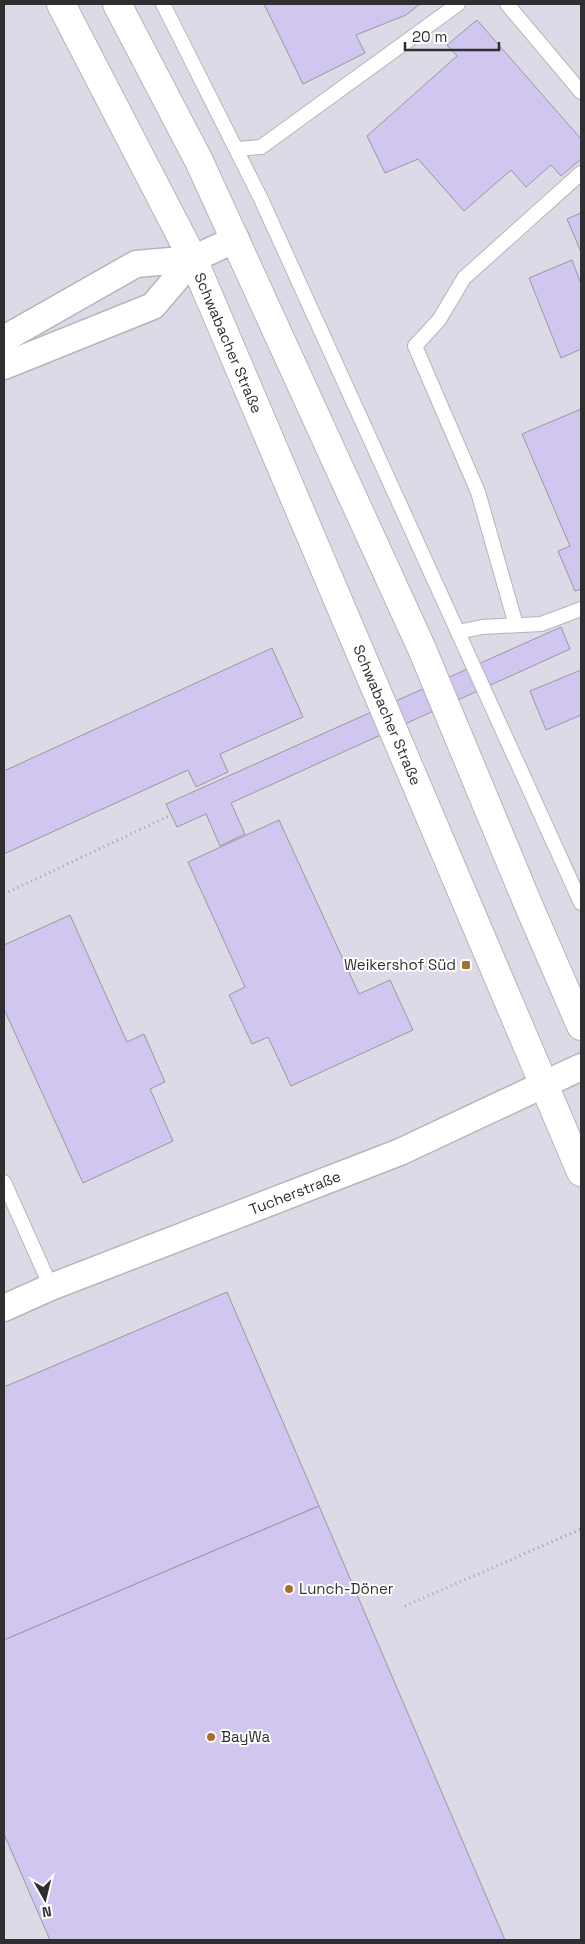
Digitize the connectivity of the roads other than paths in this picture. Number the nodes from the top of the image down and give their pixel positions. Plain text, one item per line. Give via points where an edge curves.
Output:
1 (61, 4) edge
2 (117, 4) edge
3 (163, 4) edge
4 (458, 4) edge
5 (507, 4) edge
6 (581, 92) edge
7 (236, 149) junction
8 (581, 173) edge
9 (236, 239) junction
10 (193, 258) junction
11 (4, 339) edge
12 (4, 366) edge
13 (581, 609) edge
14 (516, 625) junction
15 (458, 632) junction
16 (581, 903) edge
17 (581, 1026) edge
18 (581, 1067) edge
19 (544, 1084) junction
20 (581, 1172) edge
21 (4, 1182) edge
22 (51, 1287) junction
23 (4, 1308) edge

1 - 10 main road, Schwabacher Straße
2 - 9 main road via 200,161
3 - 7 lane
4 - 7 lane via 261,148
5 - 6 lane
7 - 15 lane
8 - 14 lane via 464,278 440,320 415,346 478,492
9 - 10 street, Schwabacher Straße
9 - 17 main road via 422,649
10 - 11 street via 136,264
10 - 12 street via 153,306
10 - 19 main road, Schwabacher Straße
13 - 14 lane via 542,624
14 - 15 lane
15 - 16 lane
18 - 19 street, Tucherstraße
19 - 20 main road, Schwabacher Straße
19 - 22 street, Tucherstraße via 400,1152
21 - 22 lane
22 - 23 street, Tucherstraße

